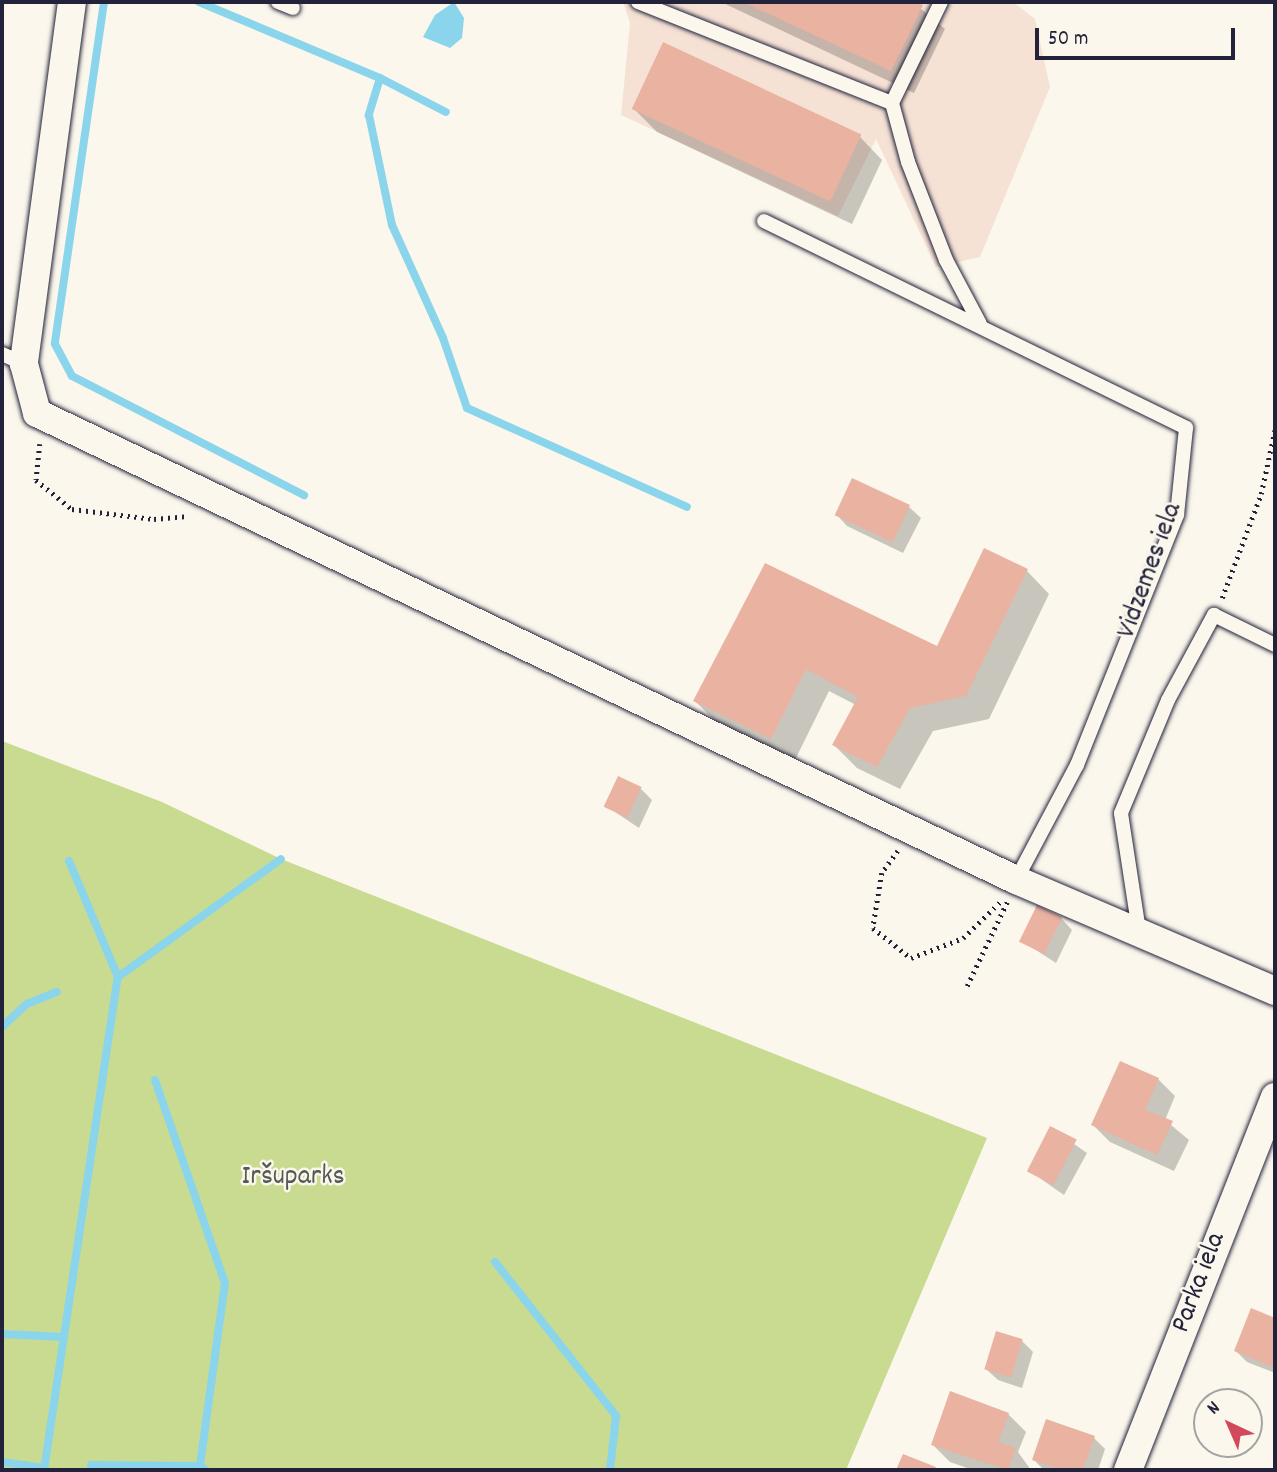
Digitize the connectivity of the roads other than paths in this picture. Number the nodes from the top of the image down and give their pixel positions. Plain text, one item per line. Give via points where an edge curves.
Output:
1 (72, 2) edge
2 (278, 2) edge
3 (638, 2) edge
4 (941, 2) edge
5 (293, 8) dead end
6 (892, 103) junction
7 (764, 221) dead end
8 (980, 324) junction
9 (13, 359) edge
10 (1275, 645) edge
11 (1016, 880) junction
12 (1139, 931) junction
13 (1275, 991) edge
14 (1275, 1097) edge
15 (1128, 1470) edge

1 - 9 street
2 - 5 lane
3 - 6 lane
4 - 6 lane
6 - 8 lane via 908,162 946,260
7 - 8 lane, Vidzemes iela
8 - 11 lane, Vidzemes iela via 1186,428 1177,514 1077,765
9 - 11 street via 37,413
10 - 12 lane via 1214,615 1168,700 1121,813
11 - 12 street
12 - 13 street
14 - 15 street, Parka iela

